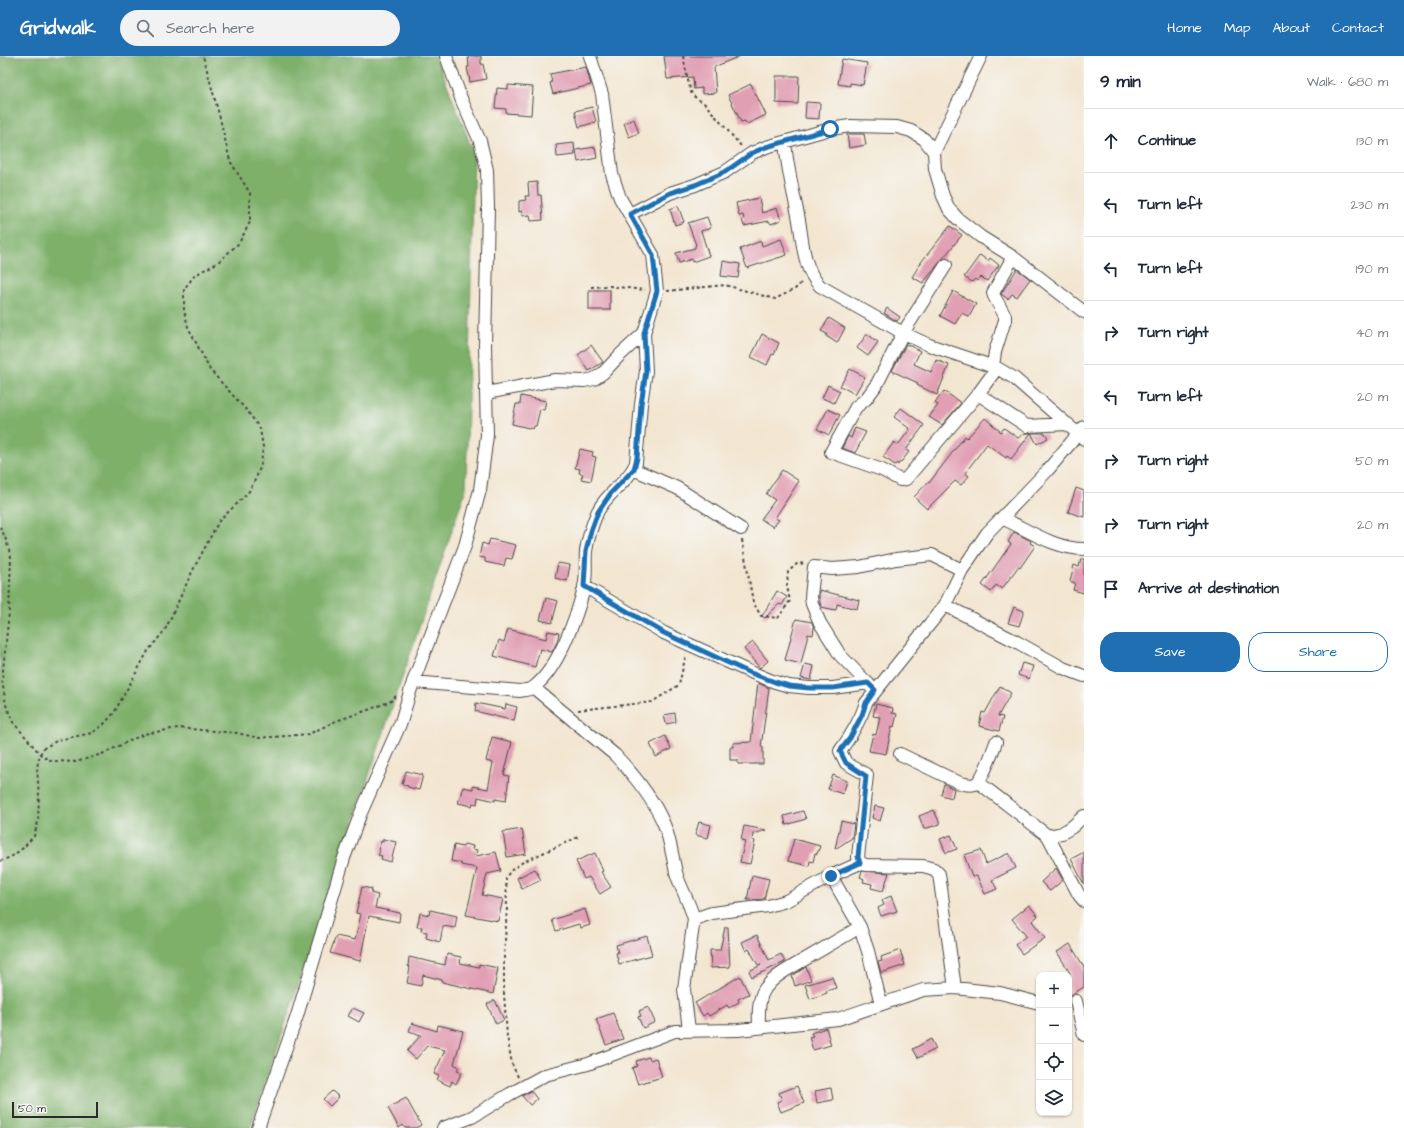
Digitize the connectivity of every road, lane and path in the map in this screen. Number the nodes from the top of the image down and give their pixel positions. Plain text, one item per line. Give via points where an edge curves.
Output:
1 (203, 56) edge
2 (446, 56) edge
3 (590, 56) edge
4 (683, 56) edge
5 (981, 56) edge
6 (785, 142) junction
7 (934, 152) junction
8 (752, 153) junction
9 (630, 214) junction
10 (1013, 257) junction
11 (946, 264) dead end
12 (811, 273) junction
13 (591, 287) dead end
14 (657, 291) junction
15 (1084, 312) edge
16 (644, 333) junction
17 (902, 333) junction
18 (995, 367) junction
19 (486, 393) junction
20 (978, 394) junction
21 (1068, 424) junction
22 (1082, 434) edge
23 (634, 469) junction
24 (1002, 518) junction
25 (0, 527) edge
26 (740, 529) joint
27 (1084, 549) edge
28 (814, 567) junction
29 (962, 570) junction
30 (584, 586) junction
31 (946, 605) junction
32 (688, 644) junction
33 (1084, 676) edge
34 (413, 683) junction
35 (871, 687) junction
36 (534, 688) junction
37 (563, 712) junction
38 (996, 742) dead end
39 (40, 754) junction
40 (900, 754) dead end
41 (978, 782) junction
42 (1084, 816) edge
43 (578, 836) dead end
44 (1048, 836) junction
45 (0, 862) edge
46 (860, 863) junction
47 (831, 876) junction
48 (1084, 901) edge
49 (694, 919) junction
50 (860, 927) junction
51 (955, 988) junction
52 (1076, 1000) edge
53 (1036, 1002) edge
54 (881, 1004) junction
55 (759, 1027) junction
56 (689, 1030) junction
57 (1084, 1036) edge
58 (523, 1087) junction
59 (258, 1128) edge
60 (443, 1128) edge

1 - 39 path via 230,161 250,193 250,222 239,242 217,263 195,276 184,289 184,310 188,327 210,370 260,429 263,447 261,465 248,493 219,521 165,630 148,651 114,713 92,733 58,740 44,748
2 - 19 street via 480,141 487,170
3 - 9 street via 602,94 612,174 620,198
4 - 8 path via 692,95 705,104 741,146
5 - 7 street
6 - 7 street via 850,126 897,127 911,131 924,139
6 - 8 street
6 - 12 street via 802,249
7 - 10 street via 935,169 949,209 981,237
8 - 9 street via 725,172 670,193
9 - 14 street via 653,255
10 - 15 street
10 - 18 street via 993,293 1005,316 995,352
11 - 17 street
12 - 14 path via 795,289 775,299 725,286 674,292
12 - 17 street via 820,286
13 - 14 path via 609,286
14 - 16 street
16 - 19 street via 614,364 594,379 584,382 555,380
16 - 23 street via 646,371
17 - 18 street
17 - 20 street via 877,384 856,407 831,452 882,470 900,480 906,480
18 - 20 street
18 - 21 street via 1014,378
19 - 34 street via 487,435 480,490 465,546
20 - 21 street via 1027,426
21 - 22 street
22 - 24 street
23 - 26 street via 677,488
23 - 30 street via 611,493 598,512 586,551
24 - 27 street via 1053,543 1072,549
24 - 29 street
25 - 39 path via 11,557 9,612 2,680 6,705 13,722
26 - 28 path via 753,602 761,616 778,618 790,601 788,572 798,563
28 - 29 street via 859,567 896,559 932,556
28 - 35 street via 811,597 820,623 840,655
29 - 31 street
30 - 32 street via 664,633
30 - 36 street via 558,657
31 - 33 street via 1063,668
31 - 35 street
32 - 35 street via 748,672 789,686
32 - 37 path via 679,685 652,702
34 - 36 street via 520,691
34 - 39 path via 391,701 309,734 259,738 237,733 178,728 144,734 102,754 76,762 53,761
34 - 59 street via 402,722 360,815 344,858 297,1016
35 - 46 street via 862,715 840,751 846,763 866,776 858,857
36 - 37 street
37 - 49 street via 615,755 649,796 664,823 678,876
38 - 41 street
39 - 45 path via 38,822 34,836 12,857
40 - 41 street via 960,783 968,785
41 - 44 street
42 - 44 street via 1062,833
43 - 58 path via 523,862 510,871 506,878 504,1001 512,1064
44 - 48 street
46 - 47 street
46 - 51 street via 923,866 934,869 939,874
47 - 49 street via 786,901 768,906 712,913
47 - 50 street
49 - 56 street via 684,989
50 - 54 street
50 - 55 street via 776,976 765,987 759,1002
51 - 53 street via 1000,993
51 - 54 street via 923,990
52 - 57 street
54 - 55 street via 838,1019
55 - 56 street via 738,1030
56 - 58 street via 675,1031 588,1064 545,1075
58 - 60 street via 472,1117

